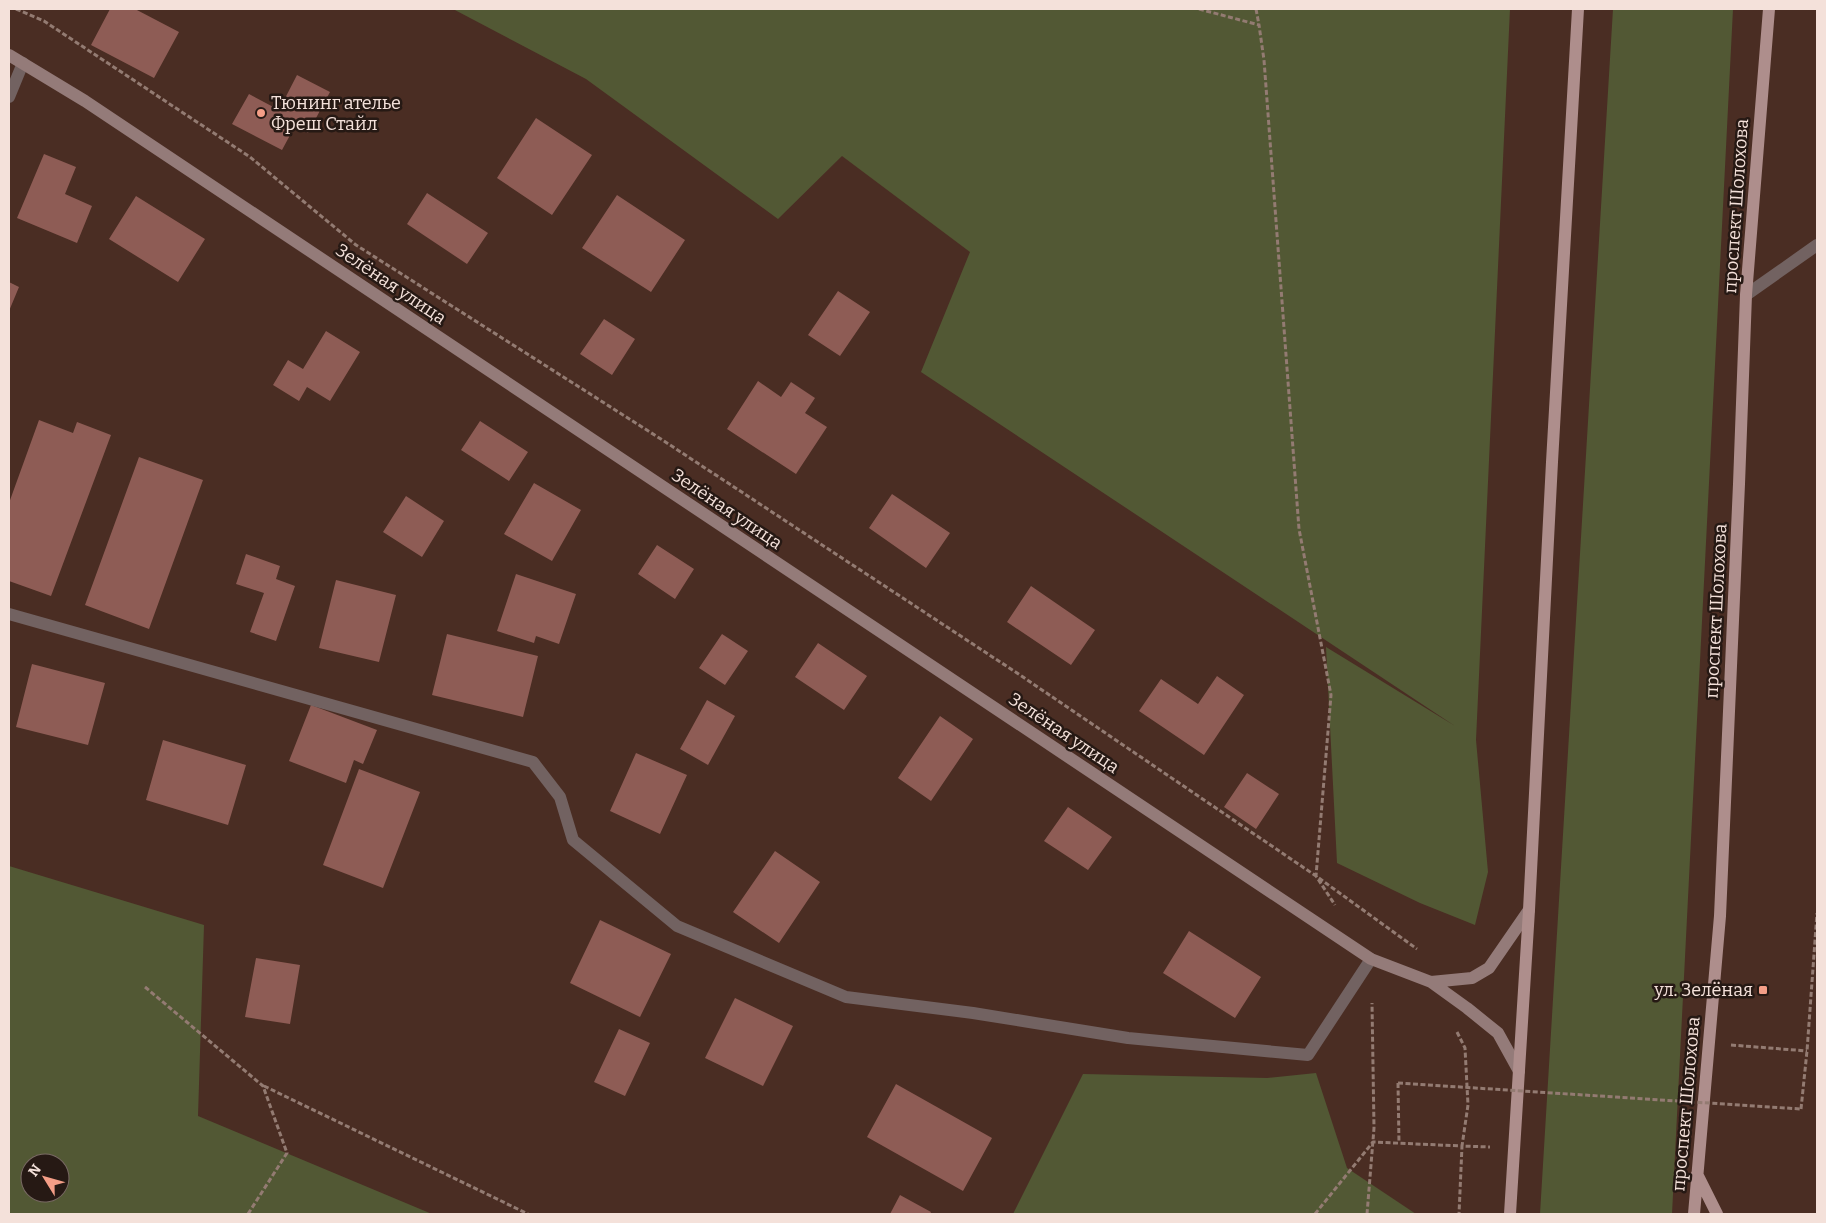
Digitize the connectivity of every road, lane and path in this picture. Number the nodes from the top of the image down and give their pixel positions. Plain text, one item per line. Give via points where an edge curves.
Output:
1 (16, 9) edge
2 (1199, 9) edge
3 (1256, 9) edge
4 (1578, 9) edge
5 (1769, 9) edge
6 (1259, 25) junction
7 (9, 55) edge
8 (23, 63) junction
9 (9, 97) edge
10 (1817, 245) edge
11 (1746, 296) junction
12 (9, 614) edge
13 (1316, 876) junction
14 (1336, 906) dead end
15 (1529, 910) junction
16 (1817, 914) edge
17 (1371, 959) junction
18 (1431, 982) junction
19 (145, 987) dead end
20 (1372, 999) dead end
21 (1456, 1031) dead end
22 (1708, 1043) junction
23 (1808, 1051) junction
24 (1519, 1071) junction
25 (263, 1086) junction
26 (1373, 1142) junction
27 (1399, 1143) junction
28 (1462, 1146) junction
29 (1514, 1148) junction
30 (1697, 1174) junction
31 (248, 1214) edge
32 (528, 1214) edge
33 (1315, 1214) edge
34 (1367, 1214) edge
35 (1459, 1214) edge
36 (1510, 1214) edge
37 (1694, 1214) edge
38 (1717, 1214) edge

1 - 13 path via 44,21 250,156 356,245 664,440 1028,680
2 - 6 path
3 - 6 path
4 - 15 main road
5 - 11 main road, проспект Шолохова
6 - 13 path via 1299,529 1331,695
7 - 8 street, Зелёная улица
8 - 9 street
8 - 17 street, Зелёная улица via 110,117
10 - 11 street
11 - 22 main road, проспект Шолохова via 1721,906
12 - 17 street via 533,762 560,797 573,840 677,926 846,998 972,1013 1128,1038 1308,1055
13 - 14 path
13 - 18 path via 1424,954
15 - 18 street, Зелёная улица via 1490,968 1472,978
15 - 24 main road
16 - 23 path
17 - 18 street, Зелёная улица
18 - 24 street, Зелёная улица via 1498,1033
19 - 25 path
20 - 26 path
21 - 28 path via 1465,1048 1468,1105
22 - 23 path
22 - 30 main road, проспект Шолохова
23 - 27 path, bridge via 1801,1109 1398,1083
24 - 29 main road
25 - 31 path via 287,1153
25 - 32 path
26 - 27 path
26 - 33 path
26 - 34 path
27 - 28 path
28 - 29 path
28 - 35 path
29 - 36 main road
30 - 37 main road, проспект Шолохова
30 - 38 main road

